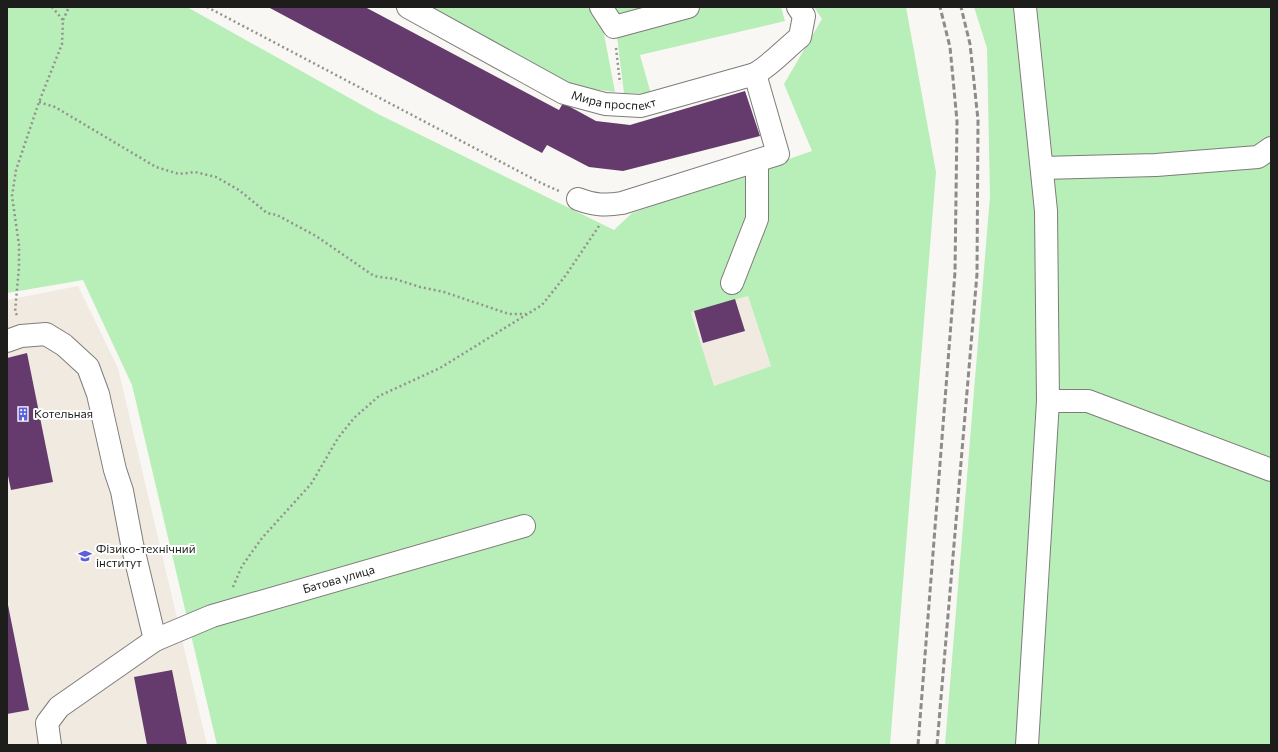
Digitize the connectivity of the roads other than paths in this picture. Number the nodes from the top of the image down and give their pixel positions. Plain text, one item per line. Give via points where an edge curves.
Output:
1 (408, 7) edge
2 (602, 7) edge
3 (688, 7) edge
4 (1025, 7) edge
5 (801, 11) edge
6 (755, 74) junction
7 (1271, 148) edge
8 (757, 161) junction
9 (1042, 168) junction
10 (578, 198) road end
11 (732, 283) dead end
12 (7, 341) edge
13 (1048, 401) junction
14 (1271, 470) edge
15 (524, 526) dead end
16 (155, 640) junction
17 (50, 745) edge
18 (1027, 745) edge

1 - 6 lane, Мира проспект via 564,93 605,104 641,106
2 - 3 lane via 614,27
4 - 9 lane
5 - 6 lane, Мира проспект via 800,37 765,69
6 - 8 lane via 778,154
7 - 9 lane via 1258,157 1156,165
8 - 10 lane via 608,206 593,205
8 - 11 lane via 757,219
9 - 13 lane via 1046,211
12 - 16 lane via 21,336 46,334 64,345 88,367 98,394 122,490
13 - 14 lane via 1088,401
13 - 18 lane
15 - 16 lane, Батова улица via 212,616
16 - 17 lane, Батова улица via 59,707 47,723

